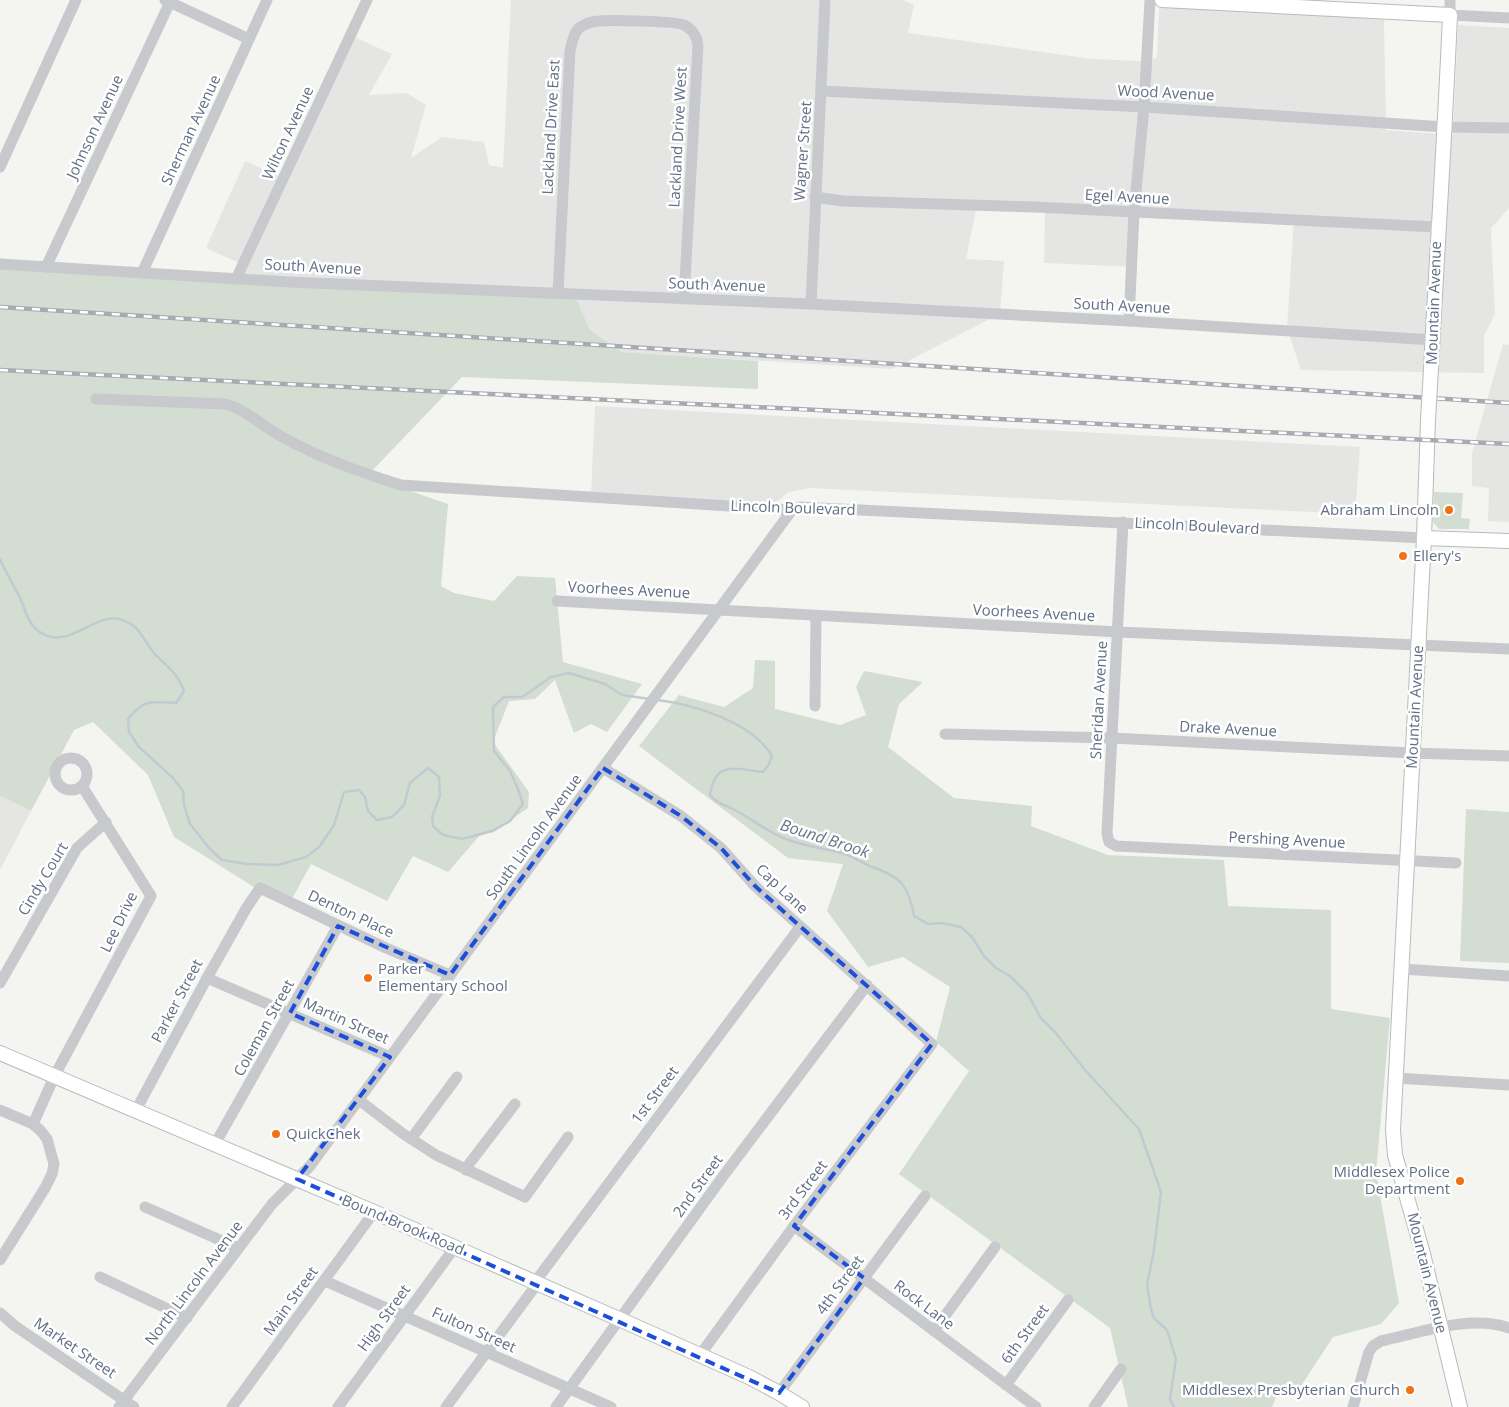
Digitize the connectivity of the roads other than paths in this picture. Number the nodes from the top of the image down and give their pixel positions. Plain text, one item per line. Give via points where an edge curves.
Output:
1 (76, 0) edge
2 (267, 0) edge
3 (367, 0) edge
4 (825, 0) edge
5 (1150, 0) edge
6 (1162, 0) edge
7 (1450, 0) edge
8 (169, 1) edge
9 (1450, 15) junction
10 (1509, 18) edge
11 (642, 21) joint
12 (249, 39) junction
13 (822, 91) junction
14 (1144, 107) junction
15 (1445, 127) junction
16 (1509, 128) edge
17 (0, 167) edge
18 (815, 197) junction
19 (1134, 212) junction
20 (1437, 227) junction
21 (0, 264) edge
22 (46, 267) junction
23 (142, 273) junction
24 (236, 278) junction
25 (558, 293) junction
26 (684, 299) junction
27 (811, 304) junction
28 (1129, 321) junction
29 (1433, 340) junction
30 (96, 399) dead end
31 (792, 510) junction
32 (1123, 522) junction
33 (1424, 538) junction
34 (1509, 541) edge
35 (557, 601) dead end
36 (719, 611) junction
37 (816, 617) junction
38 (1118, 632) junction
39 (1418, 646) junction
40 (1509, 649) edge
41 (815, 706) dead end
42 (945, 734) dead end
43 (1112, 738) junction
44 (1412, 754) junction
45 (1509, 756) edge
46 (603, 768) junction
47 (82, 786) dead end
48 (106, 822) junction
49 (1116, 846) joint
50 (1408, 861) junction
51 (1456, 862) dead end
52 (247, 907) joint
53 (338, 926) junction
54 (800, 927) junction
55 (1402, 969) junction
56 (450, 975) junction
57 (1509, 976) edge
58 (207, 978) junction
59 (0, 983) edge
60 (866, 984) junction
61 (290, 1013) junction
62 (932, 1044) joint
63 (0, 1053) edge
64 (390, 1057) junction
65 (55, 1075) junction
66 (456, 1077) dead end
67 (1396, 1078) junction
68 (1509, 1085) edge
69 (358, 1100) junction
70 (515, 1104) dead end
71 (0, 1110) edge
72 (136, 1110) junction
73 (33, 1124) junction
74 (568, 1137) dead end
75 (411, 1139) junction
76 (215, 1144) junction
77 (466, 1170) junction
78 (297, 1179) junction
79 (925, 1196) dead end
80 (145, 1207) dead end
81 (374, 1212) junction
82 (794, 1226) junction
83 (995, 1247) dead end
84 (238, 1248) junction
85 (455, 1248) junction
86 (0, 1260) edge
87 (100, 1277) dead end
88 (864, 1278) junction
89 (325, 1280) junction
90 (536, 1283) junction
91 (1068, 1300) dead end
92 (0, 1313) edge
93 (405, 1316) junction
94 (187, 1318) junction
95 (618, 1319) junction
96 (1441, 1328) junction
97 (1509, 1328) edge
98 (934, 1331) junction
99 (487, 1352) junction
100 (700, 1355) junction
101 (1121, 1369) dead end
102 (1006, 1385) junction
103 (570, 1388) junction
104 (779, 1393) junction
105 (126, 1405) edge
106 (232, 1407) edge
107 (338, 1407) edge
108 (446, 1407) edge
109 (556, 1407) edge
110 (611, 1407) edge
111 (802, 1407) edge
112 (1036, 1407) edge
113 (1094, 1407) edge
114 (1353, 1407) edge
115 (1460, 1407) edge

1 - 17 street
2 - 12 street, Sherman Avenue
3 - 24 street, Wilton Avenue
4 - 13 street, Wagner Street
5 - 14 street
6 - 9 main road
7 - 9 street, Mountain Avenue
8 - 12 street
8 - 22 street, Johnson Avenue
9 - 10 street
9 - 15 main road, Mountain Avenue
11 - 25 street, Lackland Drive East via 588,23 573,38
11 - 26 street, Lackland Drive West via 683,24 697,36 698,42
12 - 23 street, Sherman Avenue
13 - 14 street, Wood Avenue
13 - 18 street, Wagner Street
14 - 15 street, Wood Avenue
14 - 19 street
15 - 16 street, Wood Avenue
15 - 20 main road, Mountain Avenue
18 - 19 street, Egel Avenue
18 - 27 street, Wagner Street
19 - 20 street, Egel Avenue
19 - 28 street
20 - 29 main road, Mountain Avenue
21 - 22 street, South Avenue
22 - 23 street, South Avenue
23 - 24 street, South Avenue
24 - 25 street, South Avenue
25 - 26 street, South Avenue
26 - 27 street, South Avenue
27 - 28 street, South Avenue
28 - 29 street, South Avenue
29 - 33 main road, Mountain Avenue, bridge
30 - 31 street, Lincoln Boulevard via 235,406 316,455 401,485
31 - 32 street, Lincoln Boulevard via 800,507
31 - 36 street, South Lincoln Avenue
32 - 33 street, Lincoln Boulevard
32 - 38 street, Sheridan Avenue
33 - 34 main road, Lincoln Boulevard
33 - 39 main road, Mountain Avenue
35 - 36 street, Voorhees Avenue
36 - 37 street, Voorhees Avenue
36 - 46 street, South Lincoln Avenue
37 - 38 street, Voorhees Avenue
37 - 41 street
38 - 39 street, Voorhees Avenue
38 - 43 street, Sheridan Avenue
39 - 40 street, Voorhees Avenue
39 - 44 main road, Mountain Avenue
42 - 43 street, Drake Avenue
43 - 44 street, Drake Avenue
43 - 49 street, Sheridan Avenue via 1107,833 1109,842
44 - 45 street, Drake Avenue
44 - 50 main road, Mountain Avenue
46 - 54 street, Cap Lane via 681,816 722,848 755,886
46 - 56 street, South Lincoln Avenue
47 - 48 street, Lee Drive
48 - 59 street, Cindy Court via 77,848
48 - 65 street, Lee Drive via 151,896
49 - 50 street, Pershing Avenue
50 - 51 street, Pershing Avenue
50 - 55 main road, Mountain Avenue
52 - 53 street, Denton Place via 260,888
52 - 58 street, Parker Street
53 - 56 street, Denton Place
53 - 61 street, Coleman Street
54 - 60 street, Cap Lane
54 - 90 street, 1st Street
55 - 57 street
55 - 67 main road, Mountain Avenue
56 - 64 street, South Lincoln Avenue
58 - 61 street, Martin Street
58 - 72 street, Parker Street
60 - 62 street, Cap Lane
60 - 95 street, 2nd Street
61 - 64 street, Martin Street
61 - 76 street, Coleman Street
62 - 82 street, 3rd Street
63 - 65 main road, Bound Brook Road
64 - 69 street, South Lincoln Avenue
65 - 72 main road, Bound Brook Road
65 - 73 street
66 - 75 street
67 - 68 street
67 - 96 main road, Mountain Avenue via 1395,1155
69 - 75 street
69 - 78 street, South Lincoln Avenue
70 - 77 street
71 - 73 street
72 - 76 main road, Bound Brook Road
73 - 86 street via 47,1139 54,1164 52,1174
74 - 77 street via 525,1197
75 - 77 street
76 - 78 main road, Bound Brook Road
78 - 81 main road, Bound Brook Road
78 - 84 street, North Lincoln Avenue via 272,1204
79 - 88 street, 4th Street
80 - 84 street
81 - 85 main road, Bound Brook Road
81 - 89 street, Main Street
82 - 88 street, Rock Lane
82 - 100 street, 3rd Street
83 - 98 street
84 - 94 street, North Lincoln Avenue
85 - 90 main road, Bound Brook Road
85 - 93 street, High Street
87 - 94 street
88 - 98 street, Rock Lane
88 - 104 street, 4th Street
89 - 93 street, Fulton Street
89 - 106 street, Main Street
90 - 95 main road, Bound Brook Road
90 - 99 street, 1st Street
91 - 102 street, 6th Street
92 - 105 street, Market Street
93 - 99 street, Fulton Street
93 - 107 street, High Street
94 - 105 street, North Lincoln Avenue
95 - 100 main road, Bound Brook Road
95 - 103 street, 2nd Street
96 - 97 street via 1476,1322
96 - 114 street via 1381,1341 1373,1346
96 - 115 main road, Mountain Avenue
98 - 102 street, Rock Lane
99 - 103 street, Fulton Street
99 - 108 street, 1st Street
100 - 104 main road, Bound Brook Road
101 - 113 street
102 - 112 street, Rock Lane
103 - 109 street, 2nd Street
103 - 110 street, Fulton Street
104 - 111 main road, Bound Brook Road

